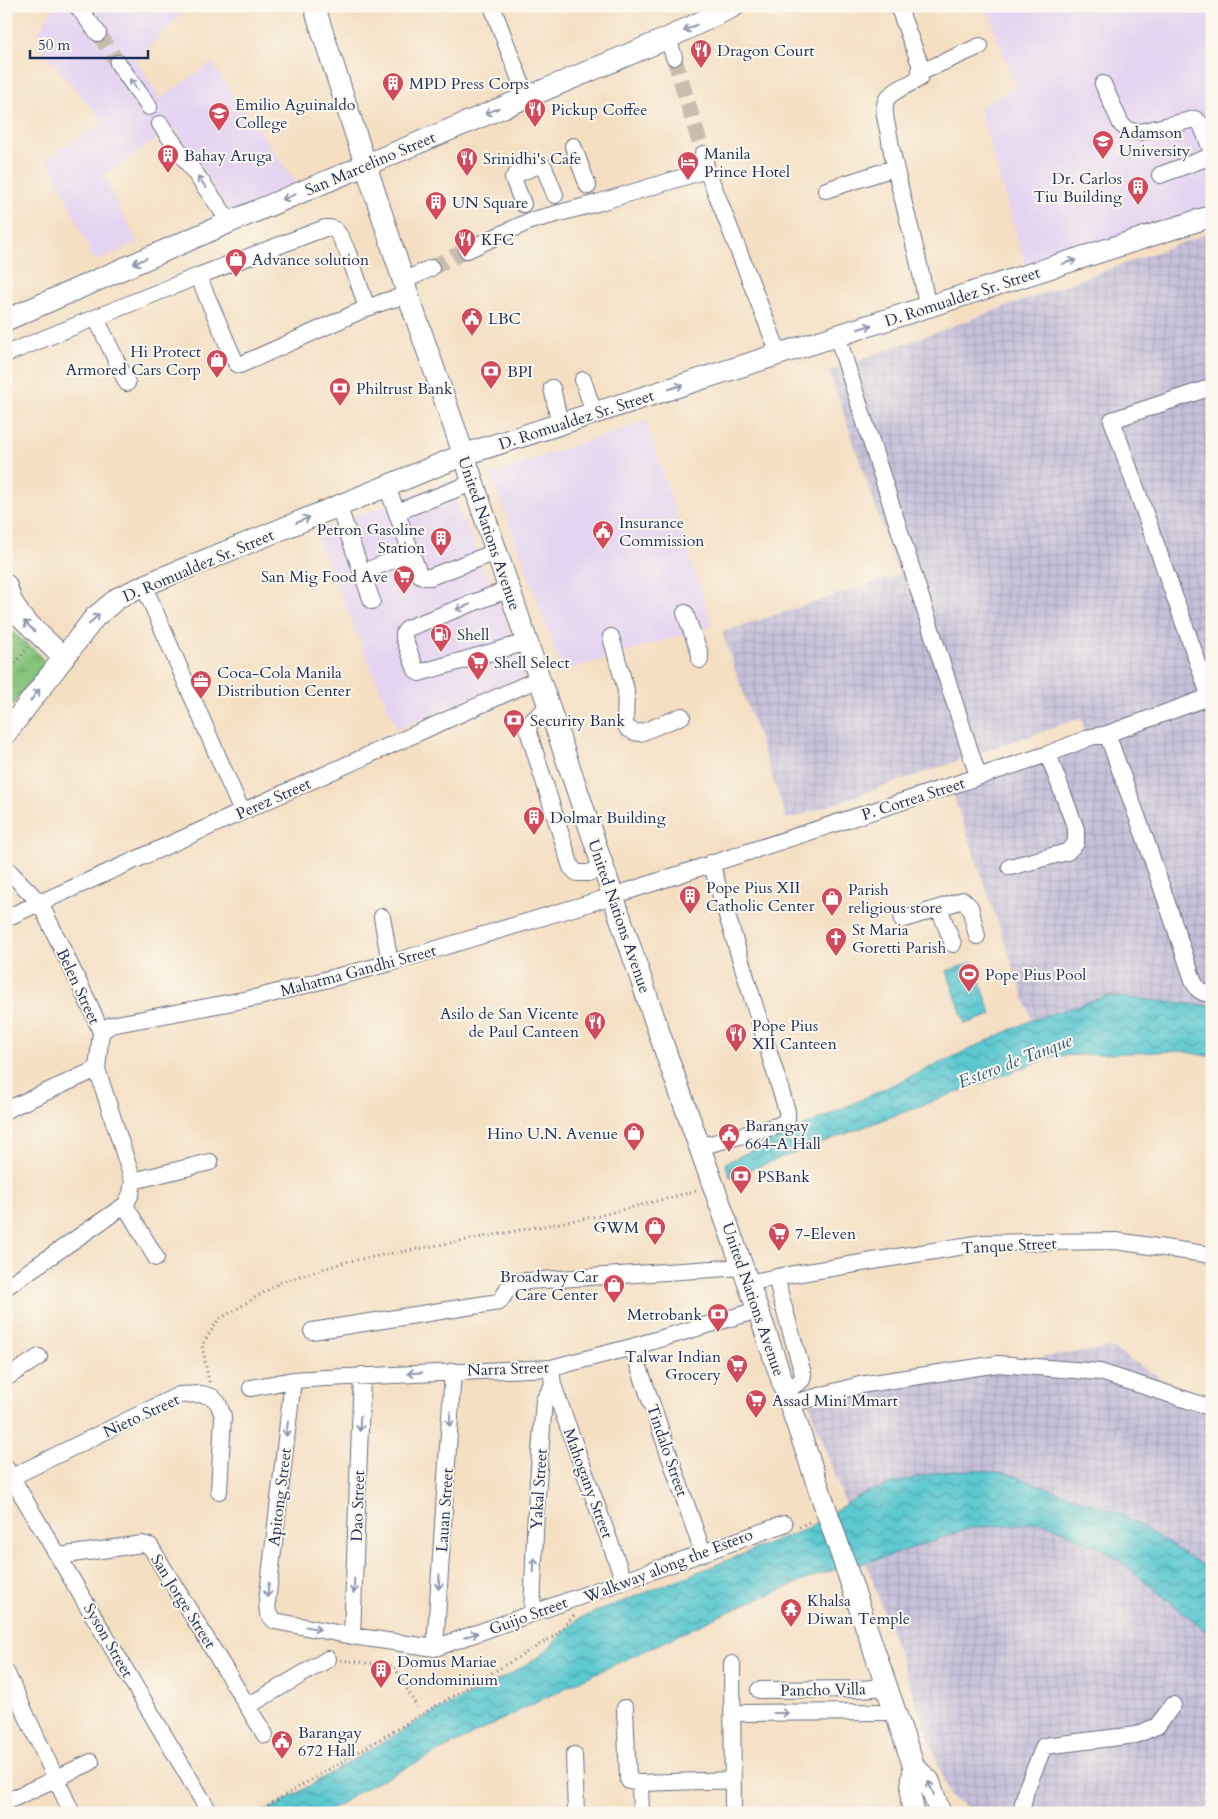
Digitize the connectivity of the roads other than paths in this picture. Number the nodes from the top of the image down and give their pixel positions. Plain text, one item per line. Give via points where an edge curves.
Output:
1 (78, 6) edge
2 (314, 6) edge
3 (492, 6) edge
4 (734, 6) edge
5 (898, 6) edge
6 (98, 34) tunnel mouth
7 (980, 46) dead end
8 (118, 63) tunnel mouth
9 (920, 72) junction
10 (1103, 84) dead end
11 (526, 96) junction
12 (149, 107) dead end
13 (160, 124) dead end
14 (573, 146) dead end
15 (1212, 152) edge
16 (703, 154) tunnel mouth
17 (1212, 156) edge
18 (367, 166) junction
19 (894, 168) junction
20 (707, 170) junction
21 (1160, 175) dead end
22 (588, 186) dead end
23 (826, 190) dead end
24 (554, 195) dead end
25 (523, 204) dead end
26 (1212, 216) edge
27 (230, 222) junction
28 (467, 250) tunnel mouth
29 (431, 268) tunnel mouth
30 (198, 276) junction
31 (406, 288) junction
32 (927, 307) junction
33 (367, 308) junction
34 (96, 318) junction
35 (6, 320) edge
36 (837, 336) junction
37 (6, 354) edge
38 (778, 354) junction
39 (1212, 379) edge
40 (583, 380) dead end
41 (127, 383) dead end
42 (1212, 387) edge
43 (552, 388) dead end
44 (1110, 412) dead end
45 (594, 413) junction
46 (560, 424) junction
47 (463, 455) junction
48 (472, 483) junction
49 (387, 486) junction
50 (338, 505) junction
51 (397, 512) junction
52 (496, 552) junction
53 (411, 553) junction
54 (362, 572) junction
55 (6, 585) edge
56 (144, 586) junction
57 (509, 589) junction
58 (372, 601) dead end
59 (685, 613) dead end
60 (611, 637) dead end
61 (528, 642) junction
62 (64, 658) junction
63 (700, 660) dead end
64 (540, 678) junction
65 (1211, 697) edge
66 (549, 706) junction
67 (682, 716) dead end
68 (6, 733) edge
69 (1107, 734) junction
70 (1048, 754) junction
71 (978, 776) junction
72 (242, 812) junction
73 (711, 864) junction
74 (1010, 867) dead end
75 (6, 868) edge
76 (604, 868) junction
77 (613, 896) junction
78 (40, 903) junction
79 (938, 908) junction
80 (382, 917) dead end
81 (6, 918) edge
82 (902, 920) dead end
83 (977, 936) dead end
84 (952, 944) dead end
85 (390, 963) junction
86 (1212, 992) edge
87 (101, 1032) junction
88 (97, 1069) junction
89 (6, 1110) edge
90 (210, 1162) dead end
91 (708, 1171) junction
92 (132, 1182) junction
93 (125, 1205) junction
94 (1212, 1255) edge
95 (156, 1258) dead end
96 (746, 1275) junction
97 (777, 1277) junction
98 (6, 1287) edge
99 (758, 1310) junction
100 (312, 1331) dead end
101 (632, 1347) junction
102 (39, 1356) dead end
103 (551, 1368) junction
104 (453, 1371) junction
105 (362, 1375) junction
106 (6, 1378) edge
107 (293, 1380) junction
108 (553, 1385) junction
109 (251, 1388) dead end
110 (788, 1398) junction
111 (1212, 1408) edge
112 (9, 1472) edge
113 (219, 1491) dead end
114 (791, 1526) road end
115 (703, 1553) junction
116 (59, 1556) junction
117 (624, 1581) junction
118 (268, 1614) joint
119 (532, 1614) junction
120 (352, 1636) junction
121 (435, 1648) junction
122 (328, 1659) road end
123 (732, 1664) dead end
124 (6, 1672) edge
125 (887, 1688) junction
126 (759, 1690) dead end
127 (1173, 1705) dead end
128 (248, 1706) junction
129 (625, 1708) dead end
130 (732, 1712) junction
131 (896, 1712) junction
132 (265, 1735) dead end
133 (574, 1755) dead end
134 (91, 1762) dead end
135 (914, 1767) junction
136 (57, 1779) junction
137 (733, 1780) junction
138 (640, 1783) junction
139 (8, 1801) dead end
140 (911, 1811) edge
141 (72, 1813) edge
142 (210, 1813) edge
143 (576, 1813) edge
144 (641, 1813) edge
145 (733, 1813) edge
146 (940, 1813) edge
147 (1021, 1813) edge

1 - 6 street
2 - 18 main road, United Nations Avenue
3 - 11 street
4 -> 11 main road, San Marcelino Street via 671,48
5 - 9 street via 920,64
7 - 9 street
12 -> 8 street
9 - 19 street via 920,78 886,99 884,109
10 - 15 street via 1121,124 1129,131 1140,132 1195,119 1201,124
11 -> 18 main road, San Marcelino Street
27 -> 13 street
14 - 22 street
16 - 20 street
17 - 21 street
18 -> 27 main road, San Marcelino Street
18 - 31 main road, United Nations Avenue
19 - 23 street
19 - 32 street via 924,282
20 - 28 street via 530,222
20 - 38 street
24 - 25 street via 544,167 539,166 513,178
32 -> 26 main road, D. Romualdez Sr. Street
27 -> 35 main road, San Marcelino Street
29 - 31 street
30 - 33 street via 332,228 348,254
30 - 33 street via 240,365
30 - 34 street
31 - 33 street
31 - 47 main road, United Nations Avenue
36 -> 32 main road, D. Romualdez Sr. Street
34 - 37 street
34 - 41 street
36 - 38 main road, D. Romualdez Sr. Street
36 - 71 street
45 -> 38 main road, D. Romualdez Sr. Street
39 - 44 street
40 - 45 street
42 - 65 street via 1112,420
43 - 46 street
45 - 46 main road, D. Romualdez Sr. Street
46 - 47 main road, D. Romualdez Sr. Street
47 - 48 main road, United Nations Avenue
47 - 49 main road, D. Romualdez Sr. Street
48 - 51 street
48 - 52 main road, United Nations Avenue
49 - 50 main road, D. Romualdez Sr. Street
49 - 51 street
50 - 54 street
56 -> 50 main road, D. Romualdez Sr. Street
51 - 53 street
52 - 53 street via 430,577 420,574
52 - 57 main road, United Nations Avenue
53 - 54 street
54 - 58 street
62 -> 55 main road via 21,617
62 -> 56 main road, D. Romualdez Sr. Street via 95,617 118,598
56 - 72 street
57 - 61 main road, United Nations Avenue
57 -> 61 street via 408,628 404,638 419,673
59 - 63 street
60 - 67 street via 626,690 627,728 640,733
61 - 64 main road, United Nations Avenue
68 -> 62 main road, D. Romualdez Sr. Street
64 - 66 main road, United Nations Avenue
64 - 72 street, Perez Street
65 - 69 street, P. Correa Street
66 - 76 main road, United Nations Avenue
66 - 76 street via 528,727 571,867 577,873
69 - 70 street, P. Correa Street
69 - 86 street via 1194,983 1204,994
70 - 71 street, P. Correa Street
70 - 74 street via 1076,829 1076,843 1066,852
71 - 73 street, P. Correa Street
72 - 78 street, Perez Street
73 - 77 street, P. Correa Street
73 - 91 street via 787,1119
75 - 78 street, Belen Street
76 - 77 main road, United Nations Avenue
77 - 85 street, Mahatma Gandhi Street
77 - 91 main road, United Nations Avenue
78 - 81 street, Perez Street
78 - 87 street, Belen Street
79 - 82 street
79 - 83 street via 963,900 970,907
79 - 84 street
80 - 85 street
85 - 87 street, Mahatma Gandhi Street via 260,997 111,1025
87 - 88 street, Belen Street
88 - 89 street
88 - 92 street, Belen Street
90 - 92 street
91 - 96 main road, United Nations Avenue
92 - 93 street via 131,1194
93 - 95 street
93 - 98 street
94 - 97 street, Tanque Street via 1116,1241 982,1243
96 - 97 street, Tanque Street
96 - 99 main road, United Nations Avenue
96 - 100 street, Tanque Street via 512,1282 499,1302
97 - 110 street via 803,1374
99 - 101 street, Narra Street
99 - 110 main road, United Nations Avenue
101 - 103 street, Narra Street
101 - 115 street, Tindalo Street
102 - 106 street
103 - 104 street, Narra Street
103 - 108 street, Yakal Street
104 -> 105 street, Narra Street
104 -> 121 street, Lauan Street
105 - 107 street, Narra Street
105 -> 120 street, Dao Street
107 - 109 street, Narra Street
107 -> 118 street, Apitong Street
108 - 117 street, Mahogany Street
119 -> 108 street, Yakal Street via 544,1400
110 - 111 street via 998,1364 1100,1372
110 - 125 main road, United Nations Avenue via 820,1516 848,1573
112 - 113 street, Nieto Street via 179,1395 202,1394 218,1403 223,1416
112 - 116 street, Syson Street
114 - 115 street, Guijo Street
115 - 117 street, Guijo Street
116 - 128 street, San Jorge Street via 142,1544 150,1546
116 - 142 street, Syson Street
117 - 119 street, Guijo Street
118 -> 120 street, Guijo Street via 275,1621
121 -> 119 street, Guijo Street
120 - 121 street, Guijo Street
122 - 128 street
123 - 130 street
124 - 136 street
125 - 126 street, Pancho Villa
125 - 131 main road, United Nations Avenue
127 - 147 street via 1156,1726 1136,1735 1044,1746 1026,1790
128 - 132 street, San Jorge Street
129 - 138 street via 628,1779
130 -> 131 street
130 - 137 street
131 - 135 main road, United Nations Avenue
133 - 143 street
134 - 136 street
135 - 140 main road, United Nations Avenue
146 -> 135 main road, United Nations Avenue via 929,1782
136 - 139 street
136 - 141 street
137 - 138 street
137 - 145 street
138 - 144 street

